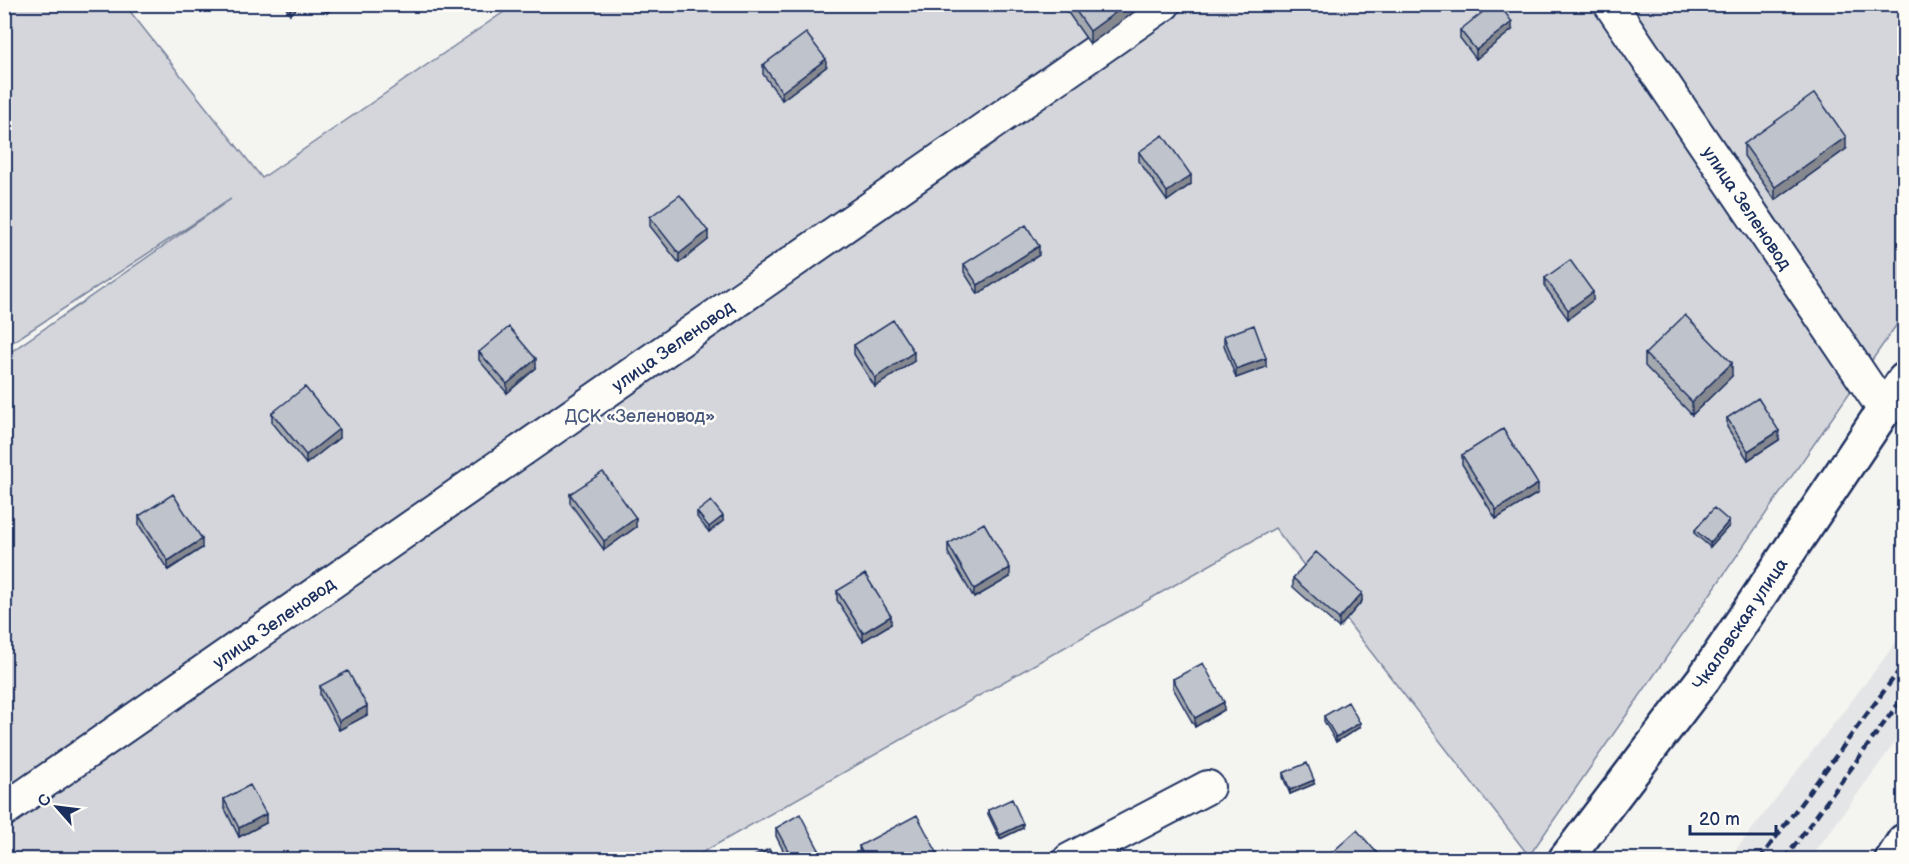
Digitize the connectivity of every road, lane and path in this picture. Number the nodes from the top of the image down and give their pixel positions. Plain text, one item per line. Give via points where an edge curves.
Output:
1 (1164, 4) edge
2 (1610, 4) edge
3 (1905, 380) edge
4 (1884, 411) junction
5 (1208, 787) dead end
6 (4, 810) edge
7 (1905, 841) edge
8 (1069, 860) edge
9 (1565, 860) edge
10 (1892, 860) edge

1 - 6 street, улица Зеленовод
2 - 4 street, улица Зеленовод
3 - 4 street, Чкаловская улица
4 - 9 street, Чкаловская улица via 1704,678
5 - 8 street
7 - 10 street

